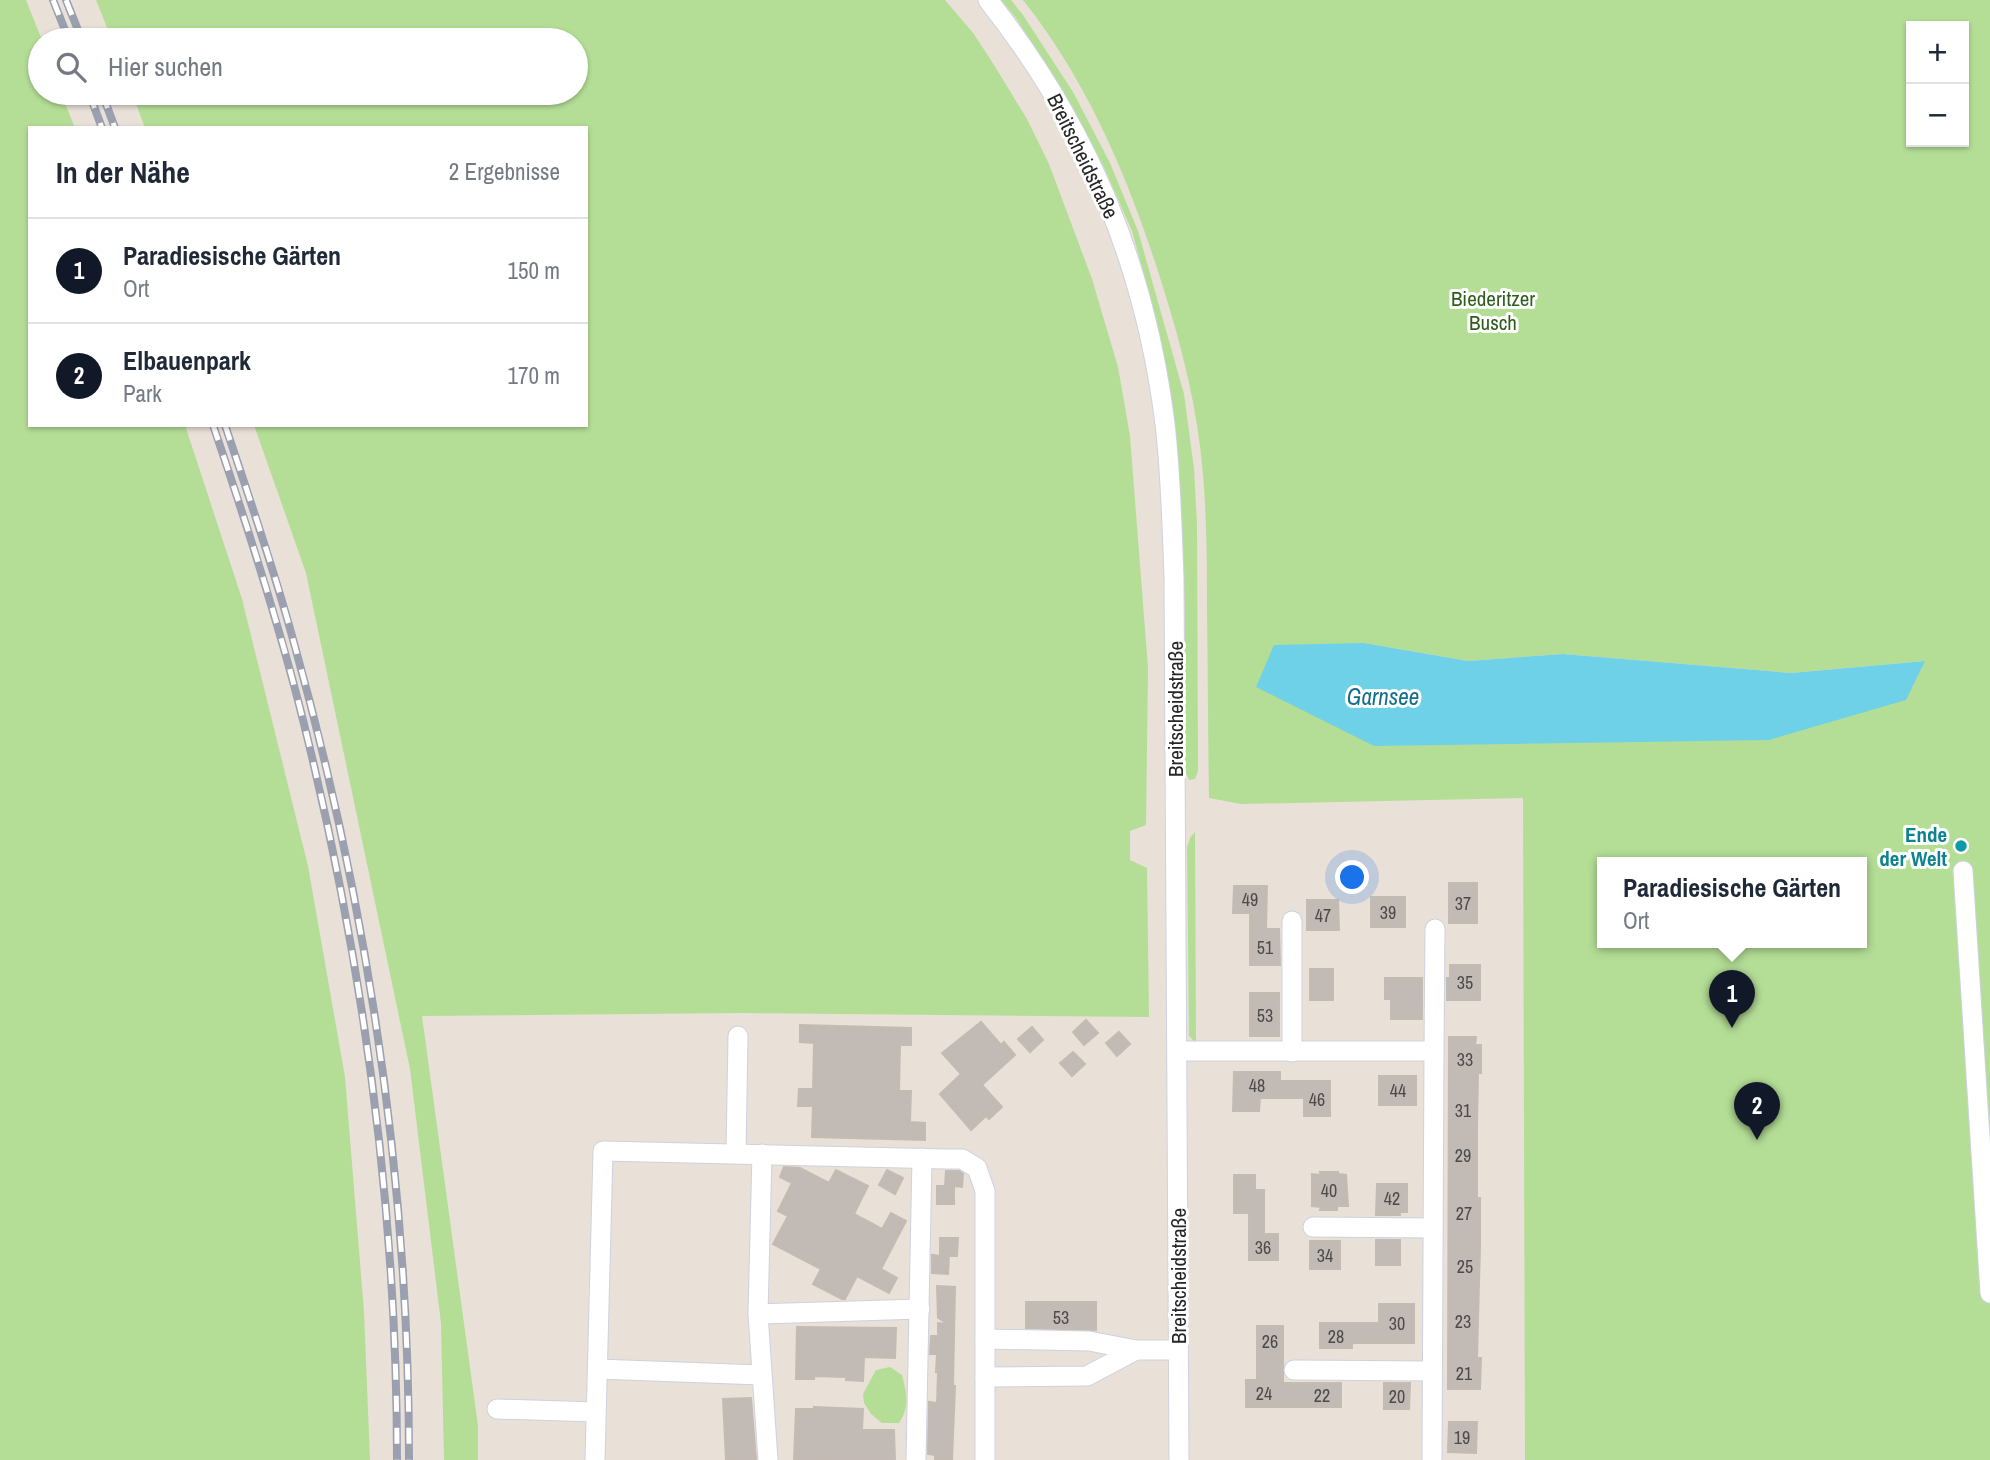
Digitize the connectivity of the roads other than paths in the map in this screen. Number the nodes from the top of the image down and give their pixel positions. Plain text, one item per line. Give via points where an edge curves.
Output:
1 (988, 0) edge
2 (1963, 871) dead end
3 (1292, 921) dead end
4 (1435, 929) dead end
5 (738, 1036) dead end
6 (1177, 1051) junction
7 (1434, 1051) junction
8 (1292, 1052) junction
9 (736, 1153) junction
10 (762, 1154) junction
11 (922, 1158) junction
12 (1313, 1227) dead end
13 (1433, 1228) junction
14 (1990, 1293) edge
15 (919, 1309) junction
16 (758, 1314) junction
17 (985, 1339) junction
18 (1136, 1350) junction
19 (1178, 1350) junction
20 (598, 1369) junction
21 (1294, 1370) dead end
22 (1432, 1371) junction
23 (761, 1375) junction
24 (985, 1377) junction
25 (497, 1409) dead end
26 (596, 1412) junction
27 (595, 1460) edge
28 (768, 1460) edge
29 (916, 1460) edge
30 (985, 1460) edge
31 (1179, 1460) edge
32 (1432, 1460) edge

1 - 6 street, Breitscheidstraße via 1057,97 1093,167 1134,277 1158,380 1169,467 1174,578
2 - 14 street
3 - 8 street
4 - 7 street
5 - 9 street
6 - 8 street
6 - 19 street, Breitscheidstraße
7 - 8 street
7 - 13 street
9 - 10 street
9 - 20 street via 603,1150
10 - 11 street
10 - 16 street
11 - 15 street
11 - 17 street via 961,1159 977,1168 985,1191
12 - 13 street
13 - 22 street
15 - 16 street
15 - 29 street
16 - 23 street
17 - 18 street via 1089,1341
17 - 24 street
18 - 19 street
18 - 24 street via 1087,1376
19 - 31 street, Breitscheidstraße
20 - 23 street
20 - 26 street
21 - 22 street
22 - 32 street
23 - 28 street
24 - 30 street
25 - 26 street
26 - 27 street

